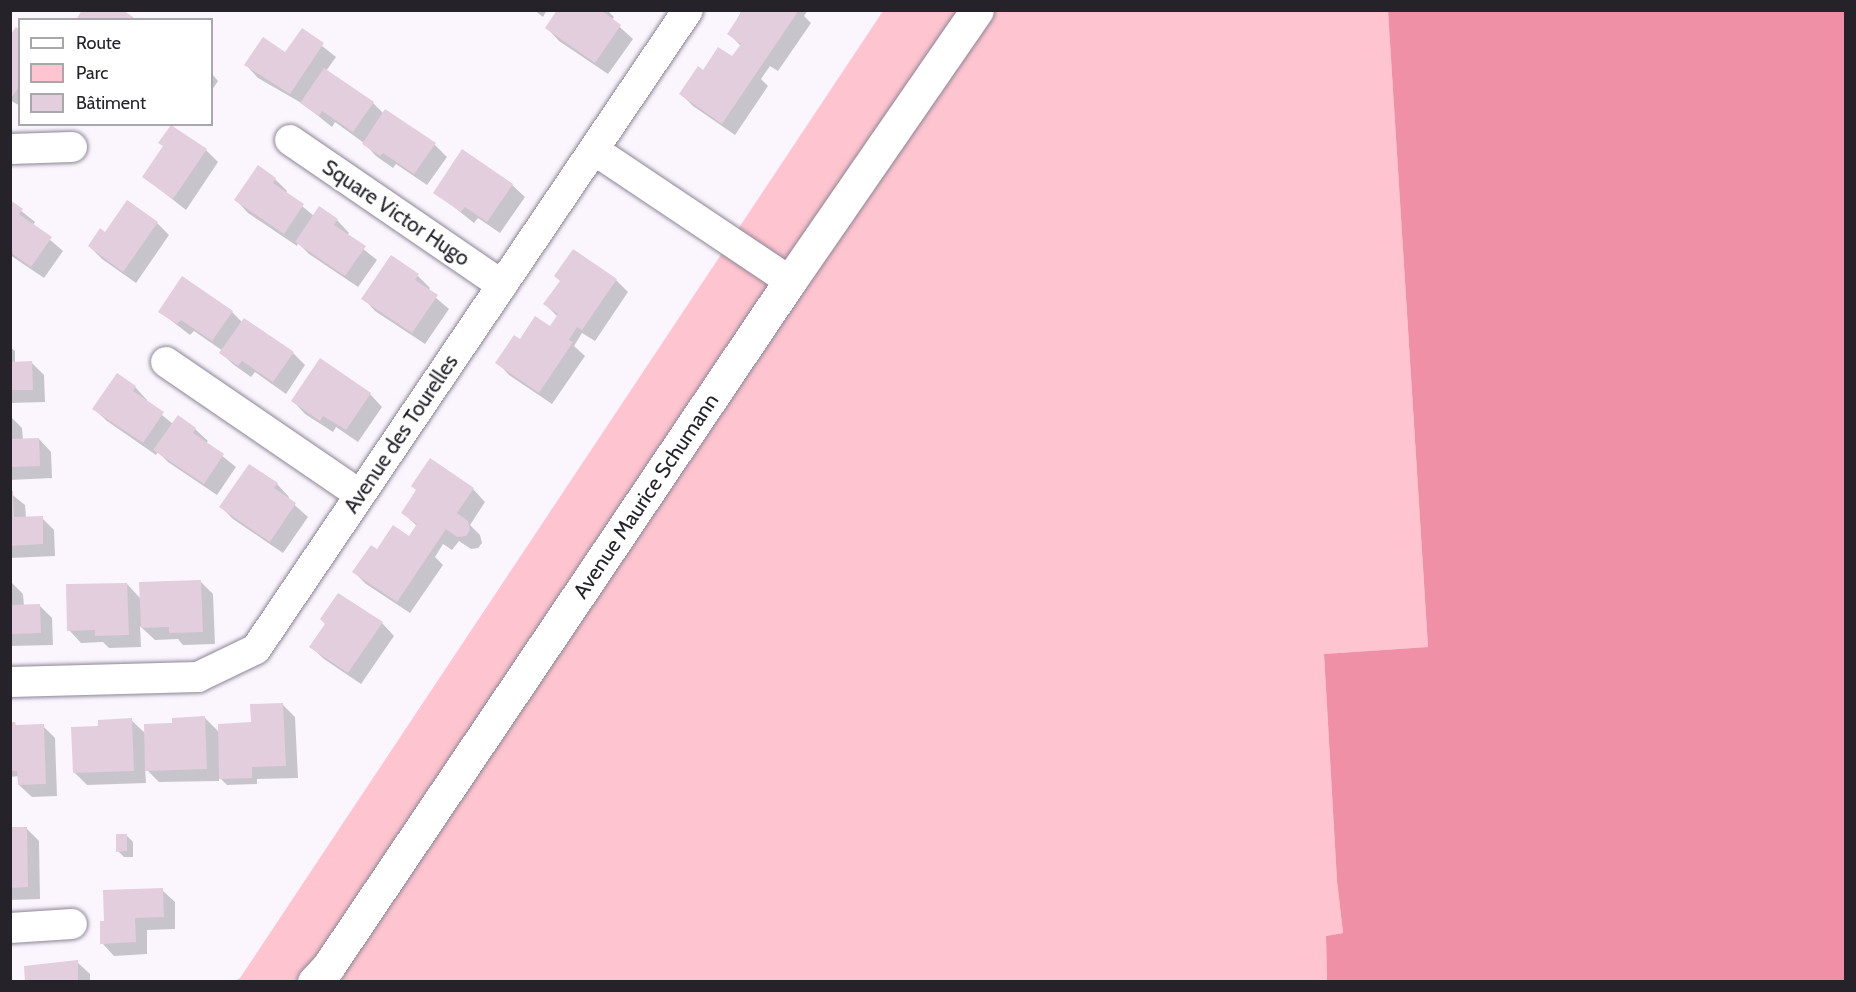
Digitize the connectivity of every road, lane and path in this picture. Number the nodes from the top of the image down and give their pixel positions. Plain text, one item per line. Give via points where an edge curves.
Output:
1 (977, 10) edge
2 (688, 11) edge
3 (290, 140) dead end
4 (72, 147) dead end
5 (10, 149) edge
6 (594, 150) junction
7 (790, 281) junction
8 (502, 285) junction
9 (166, 362) dead end
10 (360, 495) junction
11 (10, 682) edge
12 (72, 924) dead end
13 (10, 928) edge
14 (314, 981) edge

1 - 7 street, Avenue Maurice Schumann
2 - 6 street, Avenue des Tourelles
3 - 8 street, Square Victor Hugo
4 - 5 street
6 - 7 street
6 - 8 street, Avenue des Tourelles
7 - 14 street, Avenue Maurice Schumann via 328,967
8 - 10 street, Avenue des Tourelles
9 - 10 street
10 - 11 street, Avenue des Tourelles via 256,649 198,678
12 - 13 street

